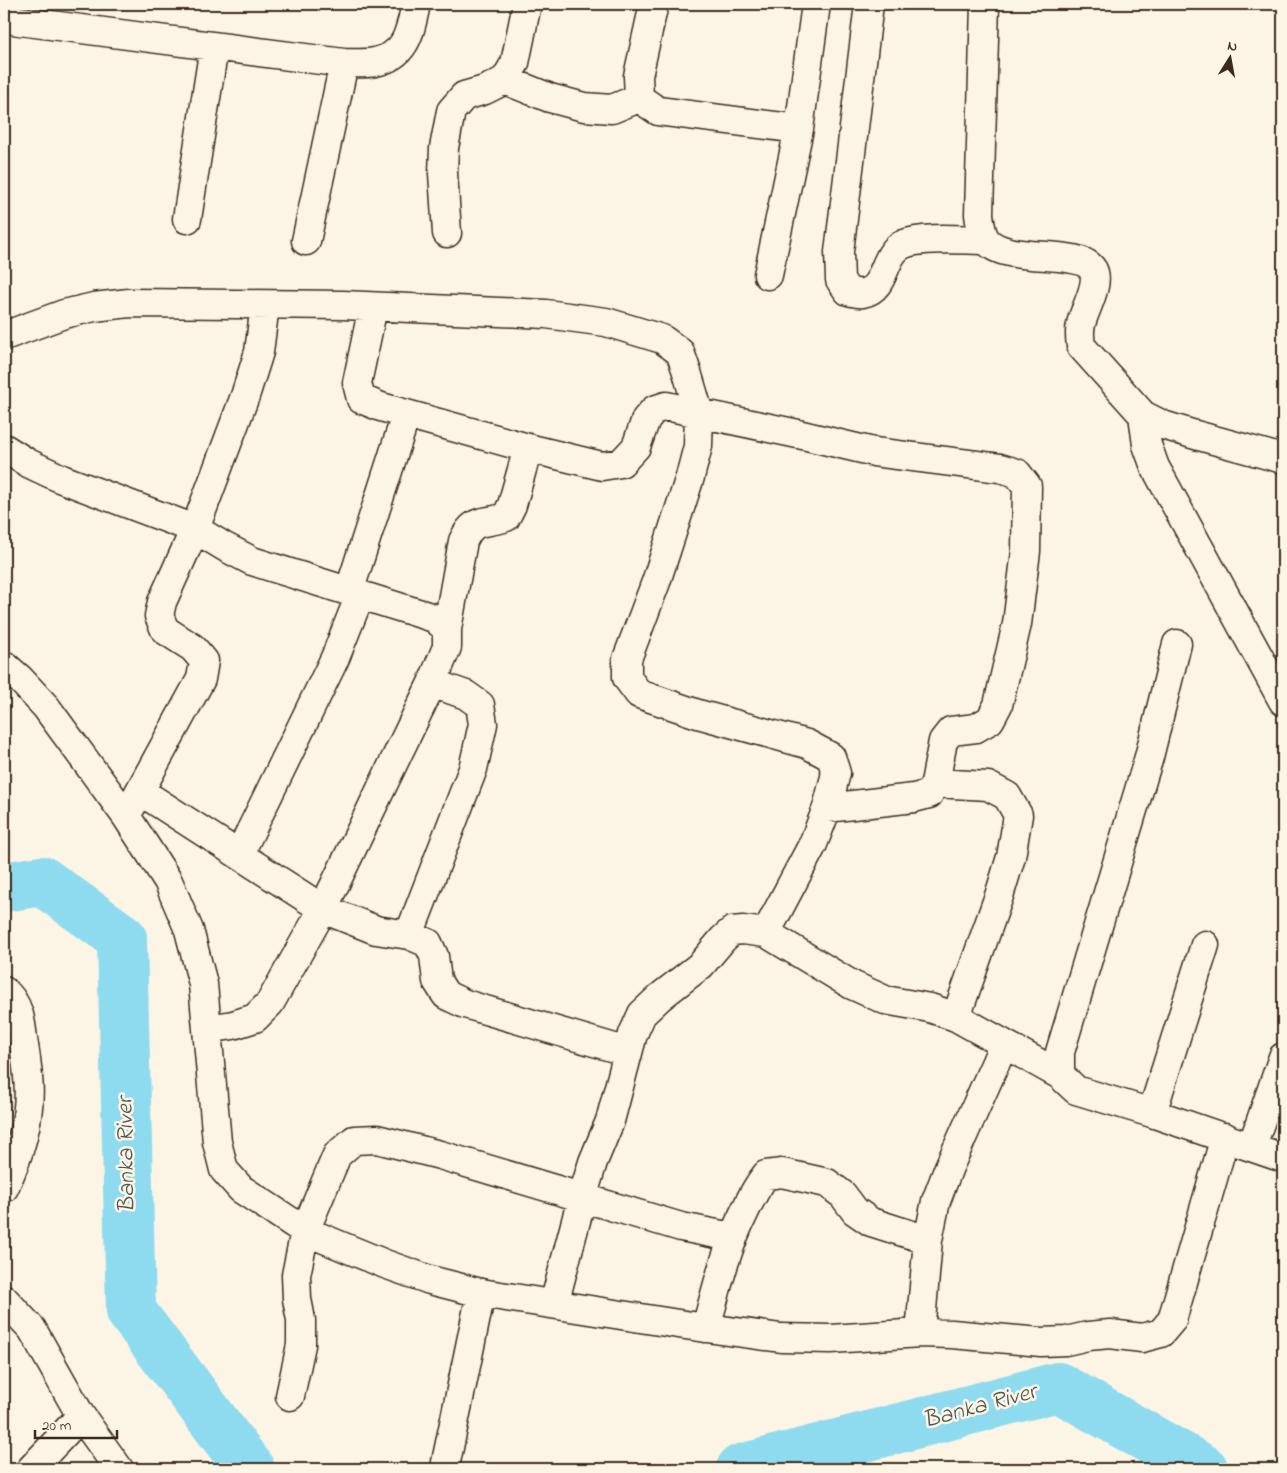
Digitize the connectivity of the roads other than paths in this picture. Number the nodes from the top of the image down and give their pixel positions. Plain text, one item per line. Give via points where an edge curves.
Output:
1 (416, 4) edge
2 (527, 4) edge
3 (654, 4) edge
4 (816, 4) edge
5 (869, 4) edge
6 (985, 4) edge
7 (4, 19) edge
8 (214, 47) junction
9 (344, 63) junction
10 (505, 80) junction
11 (639, 98) junction
12 (798, 129) junction
13 (187, 219) dead end
14 (447, 233) dead end
15 (986, 240) junction
16 (306, 241) dead end
17 (768, 275) dead end
18 (265, 305) junction
19 (372, 307) junction
20 (4, 336) edge
21 (699, 413) junction
22 (406, 415) junction
23 (1143, 415) junction
24 (4, 448) edge
25 (528, 448) junction
26 (1283, 459) edge
27 (195, 528) junction
28 (355, 593) junction
29 (447, 629) junction
30 (1176, 644) dead end
31 (4, 665) edge
32 (432, 683) junction
33 (1283, 702) edge
34 (935, 782) junction
35 (140, 791) junction
36 (827, 808) junction
37 (126, 816) junction
38 (239, 855) junction
39 (323, 909) junction
40 (766, 933) junction
41 (410, 935) junction
42 (1204, 945) dead end
43 (4, 991) edge
44 (956, 1017) junction
45 (207, 1030) junction
46 (1004, 1044) junction
47 (628, 1052) junction
48 (1283, 1057) edge
49 (1060, 1075) junction
50 (1152, 1112) junction
51 (1225, 1137) junction
52 (1252, 1146) junction
53 (1283, 1158) edge
54 (4, 1188) edge
55 (582, 1198) junction
56 (306, 1231) junction
57 (732, 1238) junction
58 (928, 1240) junction
59 (481, 1293) junction
60 (4, 1300) edge
61 (554, 1304) junction
62 (706, 1328) junction
63 (920, 1333) junction
64 (290, 1396) dead end
65 (81, 1416) junction
66 (446, 1462) dead end
67 (31, 1469) edge
68 (119, 1469) edge

1 - 9 street via 410,32 399,53 376,62
2 - 10 street via 515,63
3 - 11 street via 638,76
4 - 12 street
5 - 15 street via 838,252 840,280 848,291 862,294 878,283 891,255 903,244
6 - 15 street via 979,214
7 - 8 street
8 - 9 street
8 - 13 street
9 - 16 street
10 - 11 street via 584,107 612,109
10 - 14 street via 464,96 451,111 444,156
11 - 12 street via 658,111
12 - 17 street
15 - 23 street via 1006,251 1088,263 1096,280 1080,325 1081,346
18 - 19 street
18 - 20 street via 129,302 64,314
18 - 27 street via 260,352
19 - 21 street via 546,314 606,322 662,339 680,352
19 - 22 street via 357,383 361,398
21 - 25 street via 666,406 654,410 646,419 636,447 621,463 602,466
21 - 34 street via 874,452 1000,468 1017,473 1027,486 1026,551 1017,624 998,705 990,720 976,728 951,732 943,741
21 - 36 street via 698,446 690,477 627,659 627,678 639,694 807,744 831,757 836,772
22 - 25 street
22 - 28 street
23 - 26 street via 1163,425
23 - 33 street via 1147,445 1155,468
24 - 27 street via 62,479
25 - 29 street via 506,517 493,522 477,522 463,541
27 - 28 street via 252,561
27 - 35 street via 162,602 159,616 165,630 193,648 204,662 201,678
28 - 29 street via 434,618
28 - 38 street via 335,658
29 - 32 street via 447,647
30 - 49 street via 1149,757 1060,1052
31 - 37 street via 46,707
32 - 39 street
32 - 41 street via 466,695 480,705 483,724 473,769
34 - 36 street via 929,794 914,798
34 - 44 street via 988,786 1007,796 1018,814 1002,888
35 - 37 street
35 - 38 street
36 - 40 street via 813,844
37 - 45 street via 168,881 189,930 203,984
38 - 39 street
39 - 41 street via 376,930
39 - 45 street via 270,1003 255,1018
40 - 44 street via 852,985 885,1000 930,1008
40 - 47 street via 732,931 723,938 701,965 642,1014
41 - 47 street via 428,943 434,956 437,981 446,995 465,1004
42 - 50 street
43 - 54 street via 12,997 20,1015 29,1078 27,1116 15,1164
44 - 46 street
45 - 56 street via 217,1142 224,1170 241,1189
46 - 49 street
46 - 58 street via 942,1184
47 - 55 street via 610,1122
48 - 52 street
49 - 50 street via 1076,1090
50 - 51 street
51 - 52 street
51 - 63 street via 1172,1320 1161,1334 1142,1338 1110,1334 1041,1342
52 - 53 street
55 - 56 street via 440,1155 377,1139 354,1140 337,1155
55 - 57 street via 681,1227
55 - 61 street
56 - 59 street via 430,1280
56 - 64 street via 296,1274 301,1345
57 - 58 street via 758,1185 766,1175 782,1173 827,1183 871,1222
57 - 62 street
58 - 63 street
59 - 61 street
59 - 66 street
60 - 65 street via 32,1329
61 - 62 street
62 - 63 street via 781,1338 831,1339
65 - 67 street
65 - 68 street

